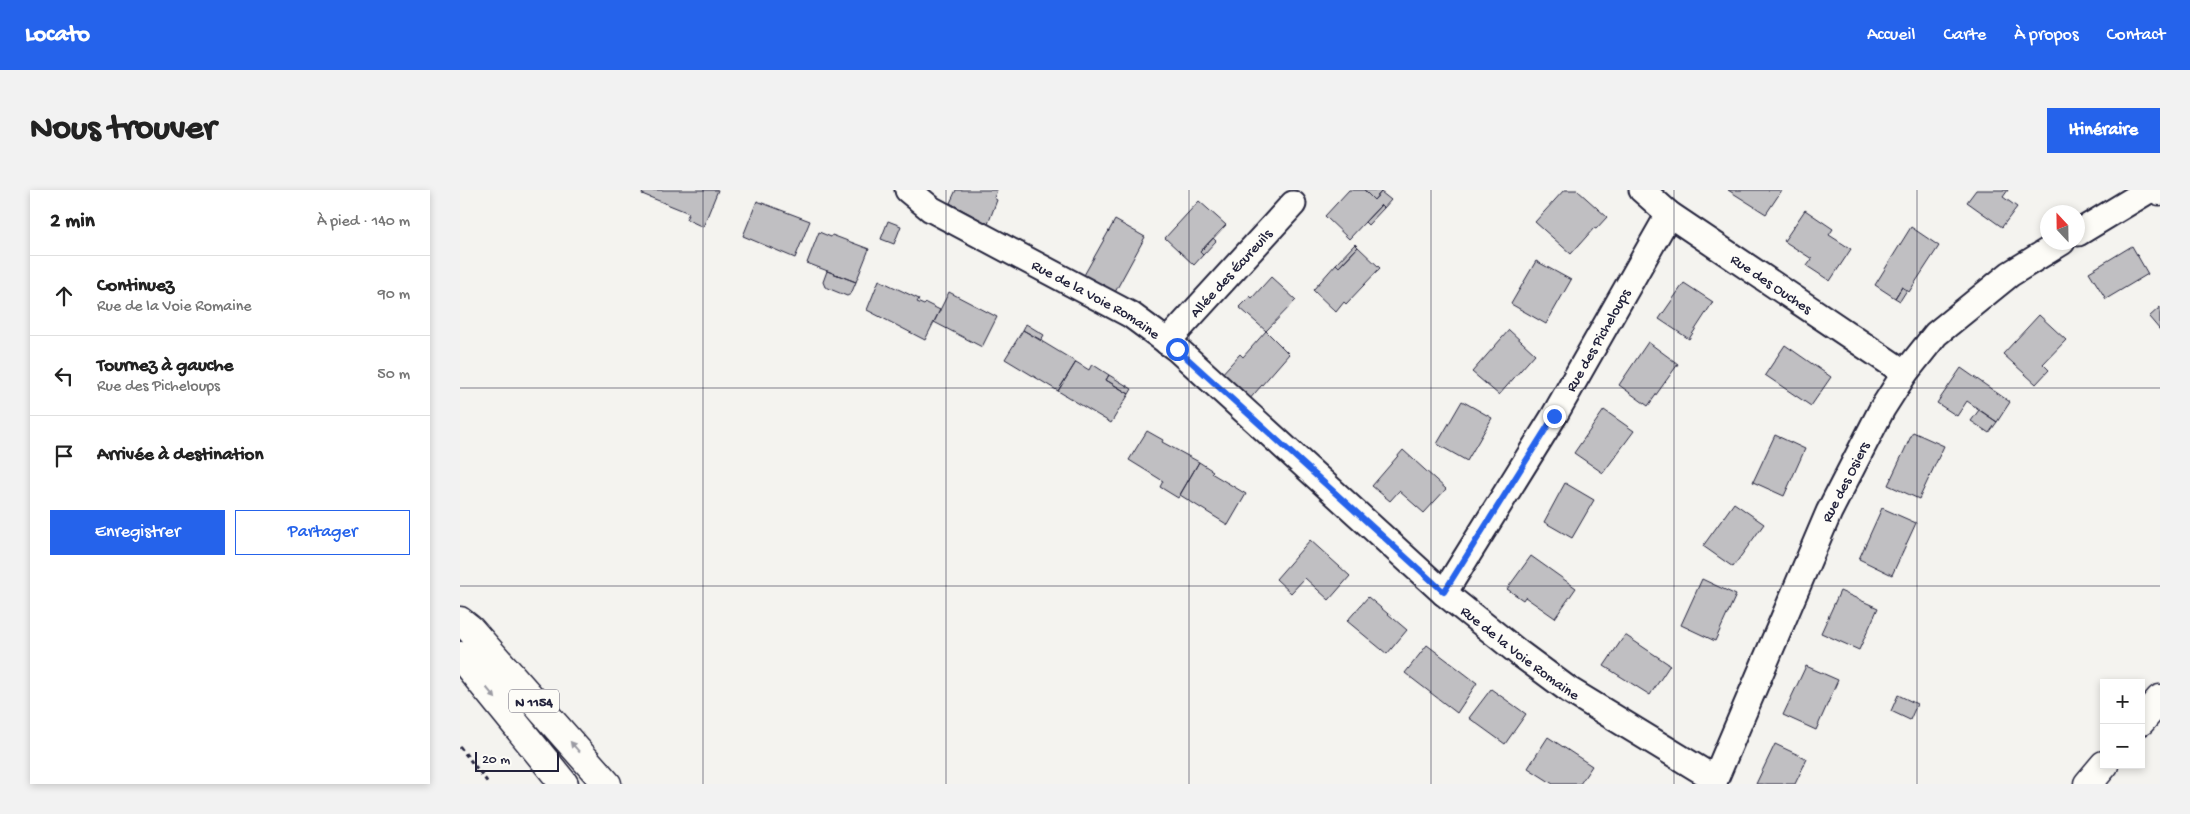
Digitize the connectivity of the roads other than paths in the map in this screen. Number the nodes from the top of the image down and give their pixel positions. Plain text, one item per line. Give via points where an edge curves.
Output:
1 (908, 190) edge
2 (1642, 190) edge
3 (2149, 190) edge
4 (1293, 204) dead end
5 (1669, 214) junction
6 (2085, 229) edge
7 (2049, 250) edge
8 (1167, 342) junction
9 (1904, 373) junction
10 (1444, 592) junction
11 (460, 621) edge
12 (460, 656) edge
13 (2160, 698) edge
14 (2145, 716) edge
15 (2101, 769) edge
16 (1714, 782) edge
17 (564, 784) edge
18 (607, 784) edge
19 (2088, 784) edge

1 - 8 street, Rue de la Voie Romaine via 931,209 1131,315
2 - 5 street, Rue des Ouches
3 - 6 street
4 - 8 street, Allée des Écureuils
5 - 9 street, Rue des Ouches
5 - 10 street, Rue des Picheloups via 1554,416
7 - 9 street, Rue des Osiers via 2010,274 1936,334
8 - 10 street, Rue de la Voie Romaine
9 - 16 street, Rue des Osiers via 1829,512
10 - 16 street, Rue de la Voie Romaine via 1569,690
18 -> 11 main road, N 1154
12 -> 17 main road, N 1154
13 - 14 main road
15 - 19 main road

